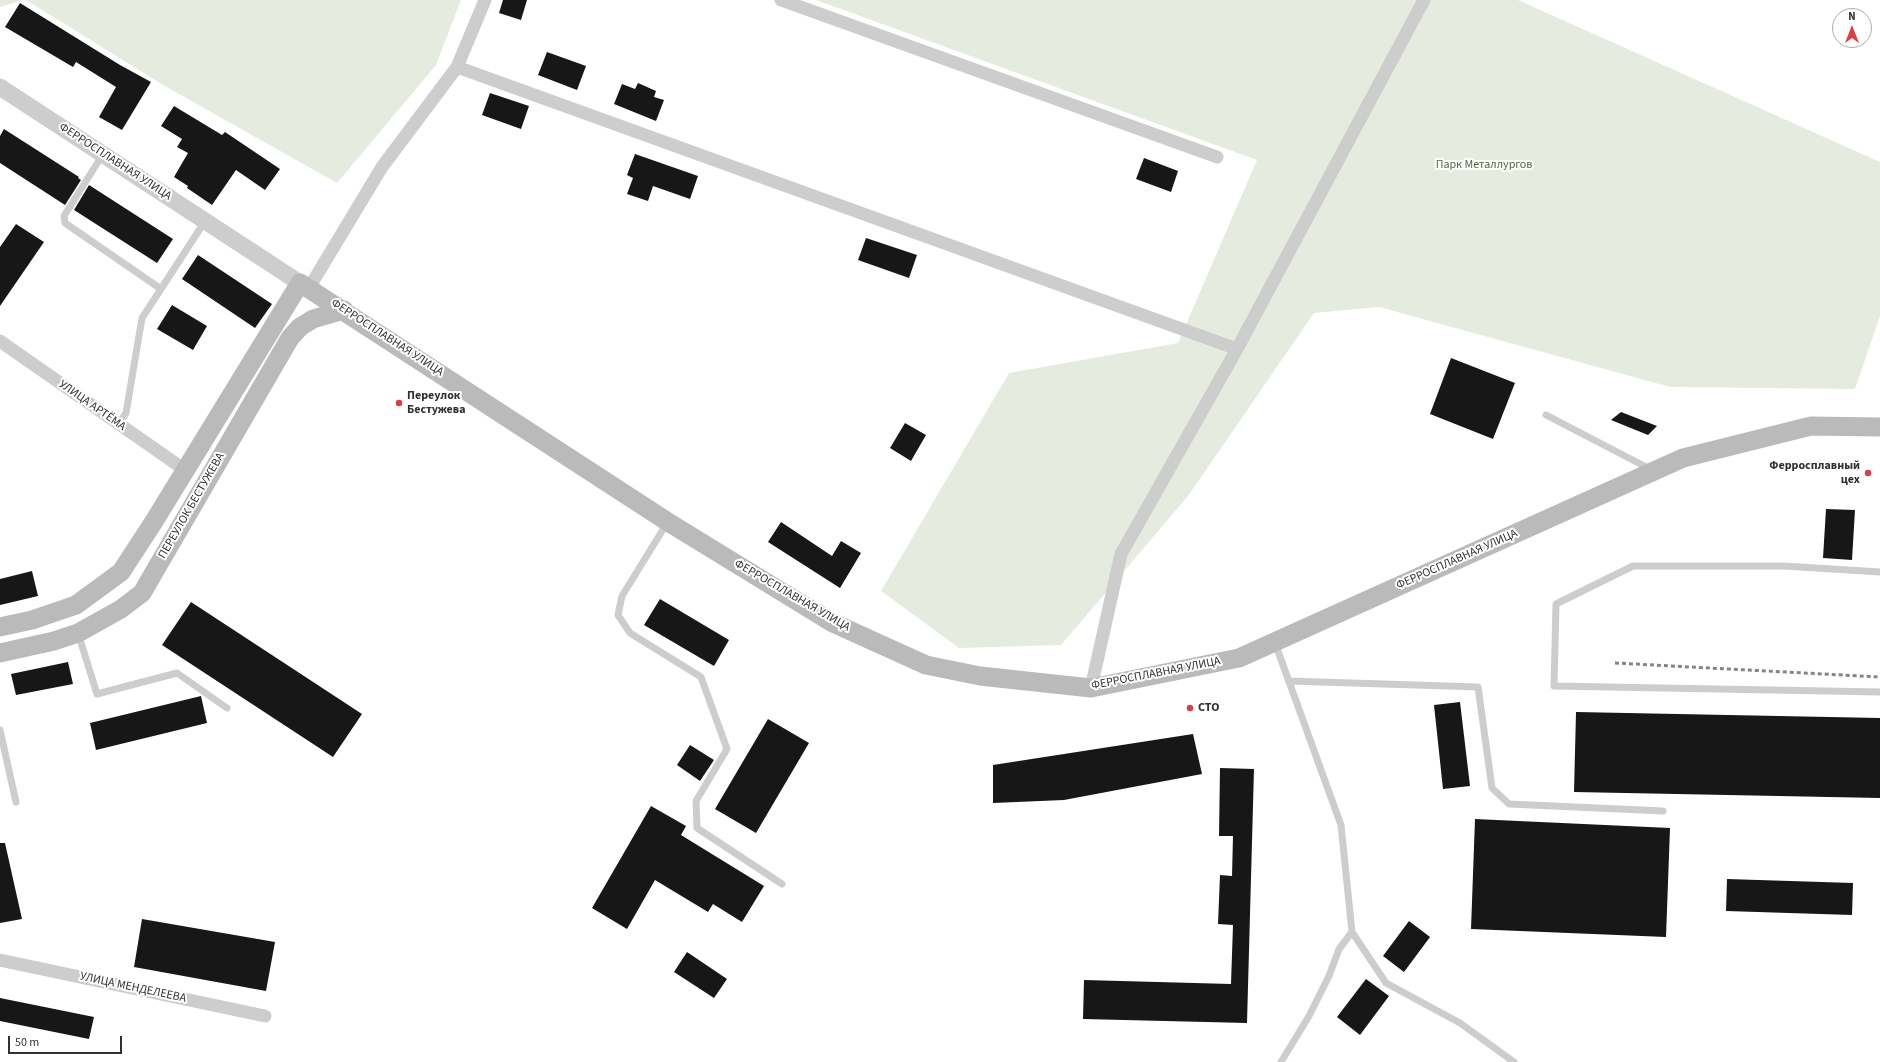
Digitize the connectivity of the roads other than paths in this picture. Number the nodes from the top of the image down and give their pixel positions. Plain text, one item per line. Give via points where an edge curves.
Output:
1 (485, 0) edge
2 (780, 0) edge
3 (1424, 0) edge
4 (457, 67) junction
5 (0, 87) edge
6 (104, 154) junction
7 (1217, 157) dead end
8 (206, 221) junction
9 (305, 285) junction
10 (161, 289) junction
11 (344, 310) junction
12 (0, 341) edge
13 (1237, 349) junction
14 (1546, 415) dead end
15 (119, 424) junction
16 (1880, 427) edge
17 (185, 470) junction
18 (1653, 471) junction
19 (668, 522) junction
20 (1880, 572) edge
21 (0, 627) edge
22 (78, 633) junction
23 (1275, 642) junction
24 (0, 653) edge
25 (1289, 681) junction
26 (1091, 688) junction
27 (1880, 692) edge
28 (227, 708) dead end
29 (0, 730) edge
30 (16, 802) dead end
31 (1663, 811) dead end
32 (782, 884) dead end
33 (1352, 932) junction
34 (0, 960) edge
35 (265, 1016) dead end
36 (1281, 1062) edge
37 (1514, 1062) edge

1 - 4 street
2 - 7 street
3 - 13 street
4 - 9 street via 382,167
4 - 13 street
5 - 6 street, ФЕРРОСПЛАВНАЯ УЛИЦА
6 - 8 street, ФЕРРОСПЛАВНАЯ УЛИЦА
6 - 10 lane via 64,216 65,223
8 - 9 street, ФЕРРОСПЛАВНАЯ УЛИЦА
8 - 10 lane
9 - 11 main road, ФЕРРОСПЛАВНАЯ УЛИЦА
9 - 17 main road, ПЕРЕУЛОК БЕСТУЖЕВА
10 - 15 lane via 142,318 126,413
11 - 19 main road, ФЕРРОСПЛАВНАЯ УЛИЦА
11 - 22 main road, ПЕРЕУЛОК БЕСТУЖЕВА via 313,319 300,327 290,338 142,593 121,609
12 - 15 street, УЛИЦА АРТЁМА
13 - 26 street via 1121,554
14 - 18 lane
15 - 17 street, УЛИЦА АРТЁМА
16 - 18 main road, ФЕРРОСПЛАВНАЯ УЛИЦА via 1810,426 1683,458
17 - 21 main road, ПЕРЕУЛОК БЕСТУЖЕВА via 121,572 76,605 32,620
18 - 23 main road, ФЕРРОСПЛАВНАЯ УЛИЦА
19 - 26 main road, ФЕРРОСПЛАВНАЯ УЛИЦА via 832,622 926,665 980,676
19 - 32 lane via 622,596 618,615 630,633 701,677 727,749 696,801 697,828
20 - 27 lane via 1784,566 1633,566 1556,604 1554,686
22 - 24 main road, ПЕРЕУЛОК БЕСТУЖЕВА via 54,642
22 - 28 lane via 97,694 178,673
23 - 25 lane
23 - 26 main road, ФЕРРОСПЛАВНАЯ УЛИЦА via 1239,658
25 - 31 lane via 1478,687 1492,788 1509,804
25 - 33 lane via 1341,824
29 - 30 lane
33 - 36 lane via 1339,949 1310,1016
33 - 37 lane via 1386,983 1460,1023
34 - 35 street, УЛИЦА МЕНДЕЛЕЕВА

